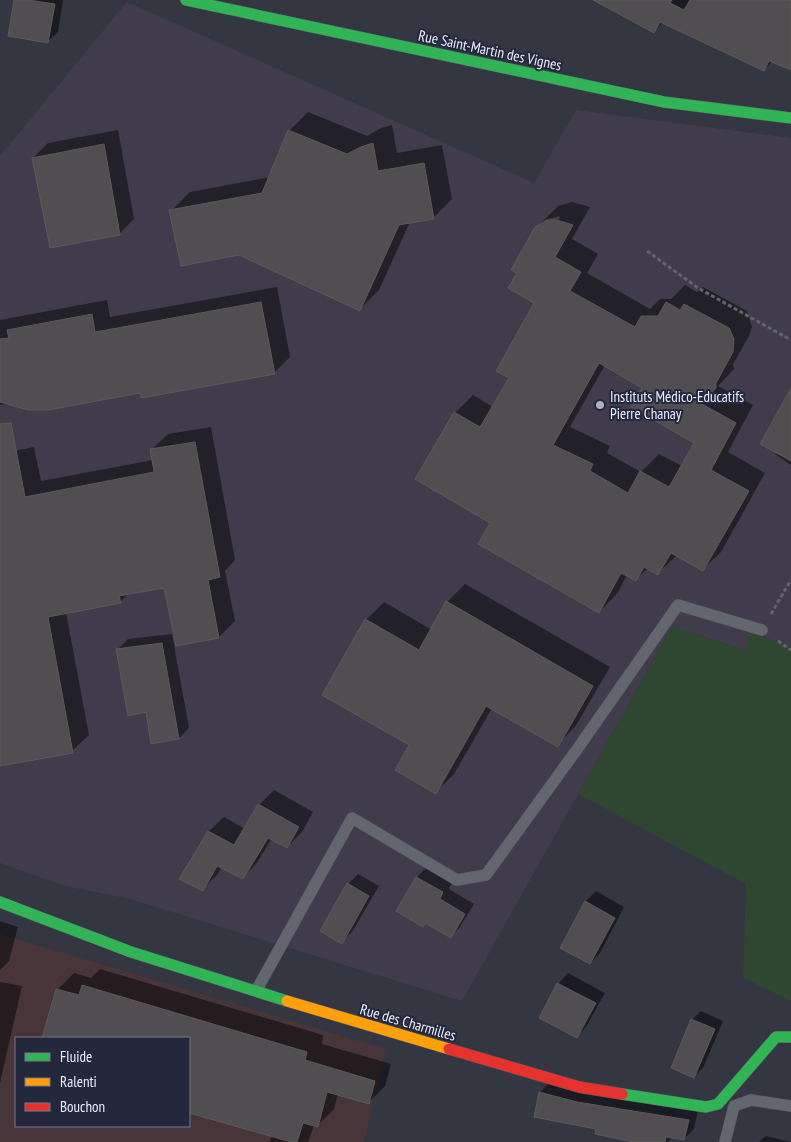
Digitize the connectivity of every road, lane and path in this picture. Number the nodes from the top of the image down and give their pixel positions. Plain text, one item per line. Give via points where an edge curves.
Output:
1 (186, 0) edge
2 (791, 118) edge
3 (647, 251) dead end
4 (791, 340) edge
5 (762, 630) dead end
6 (0, 902) edge
7 (256, 991) junction
8 (791, 1037) edge
9 (730, 1089) junction
10 (743, 1103) junction
11 (791, 1106) edge
12 (725, 1142) edge

1 - 2 street, Rue Saint-Martin des Vignes via 664,102
3 - 4 path via 698,288
5 - 7 lane via 678,605 486,875 457,880 352,818
6 - 7 street, Rue des Charmilles via 131,952
7 - 9 street, Rue des Charmilles via 579,1087 706,1107 718,1104
8 - 9 street, Rue des Charmilles via 776,1037
9 - 10 lane
10 - 11 lane via 751,1100
10 - 12 lane via 734,1106

